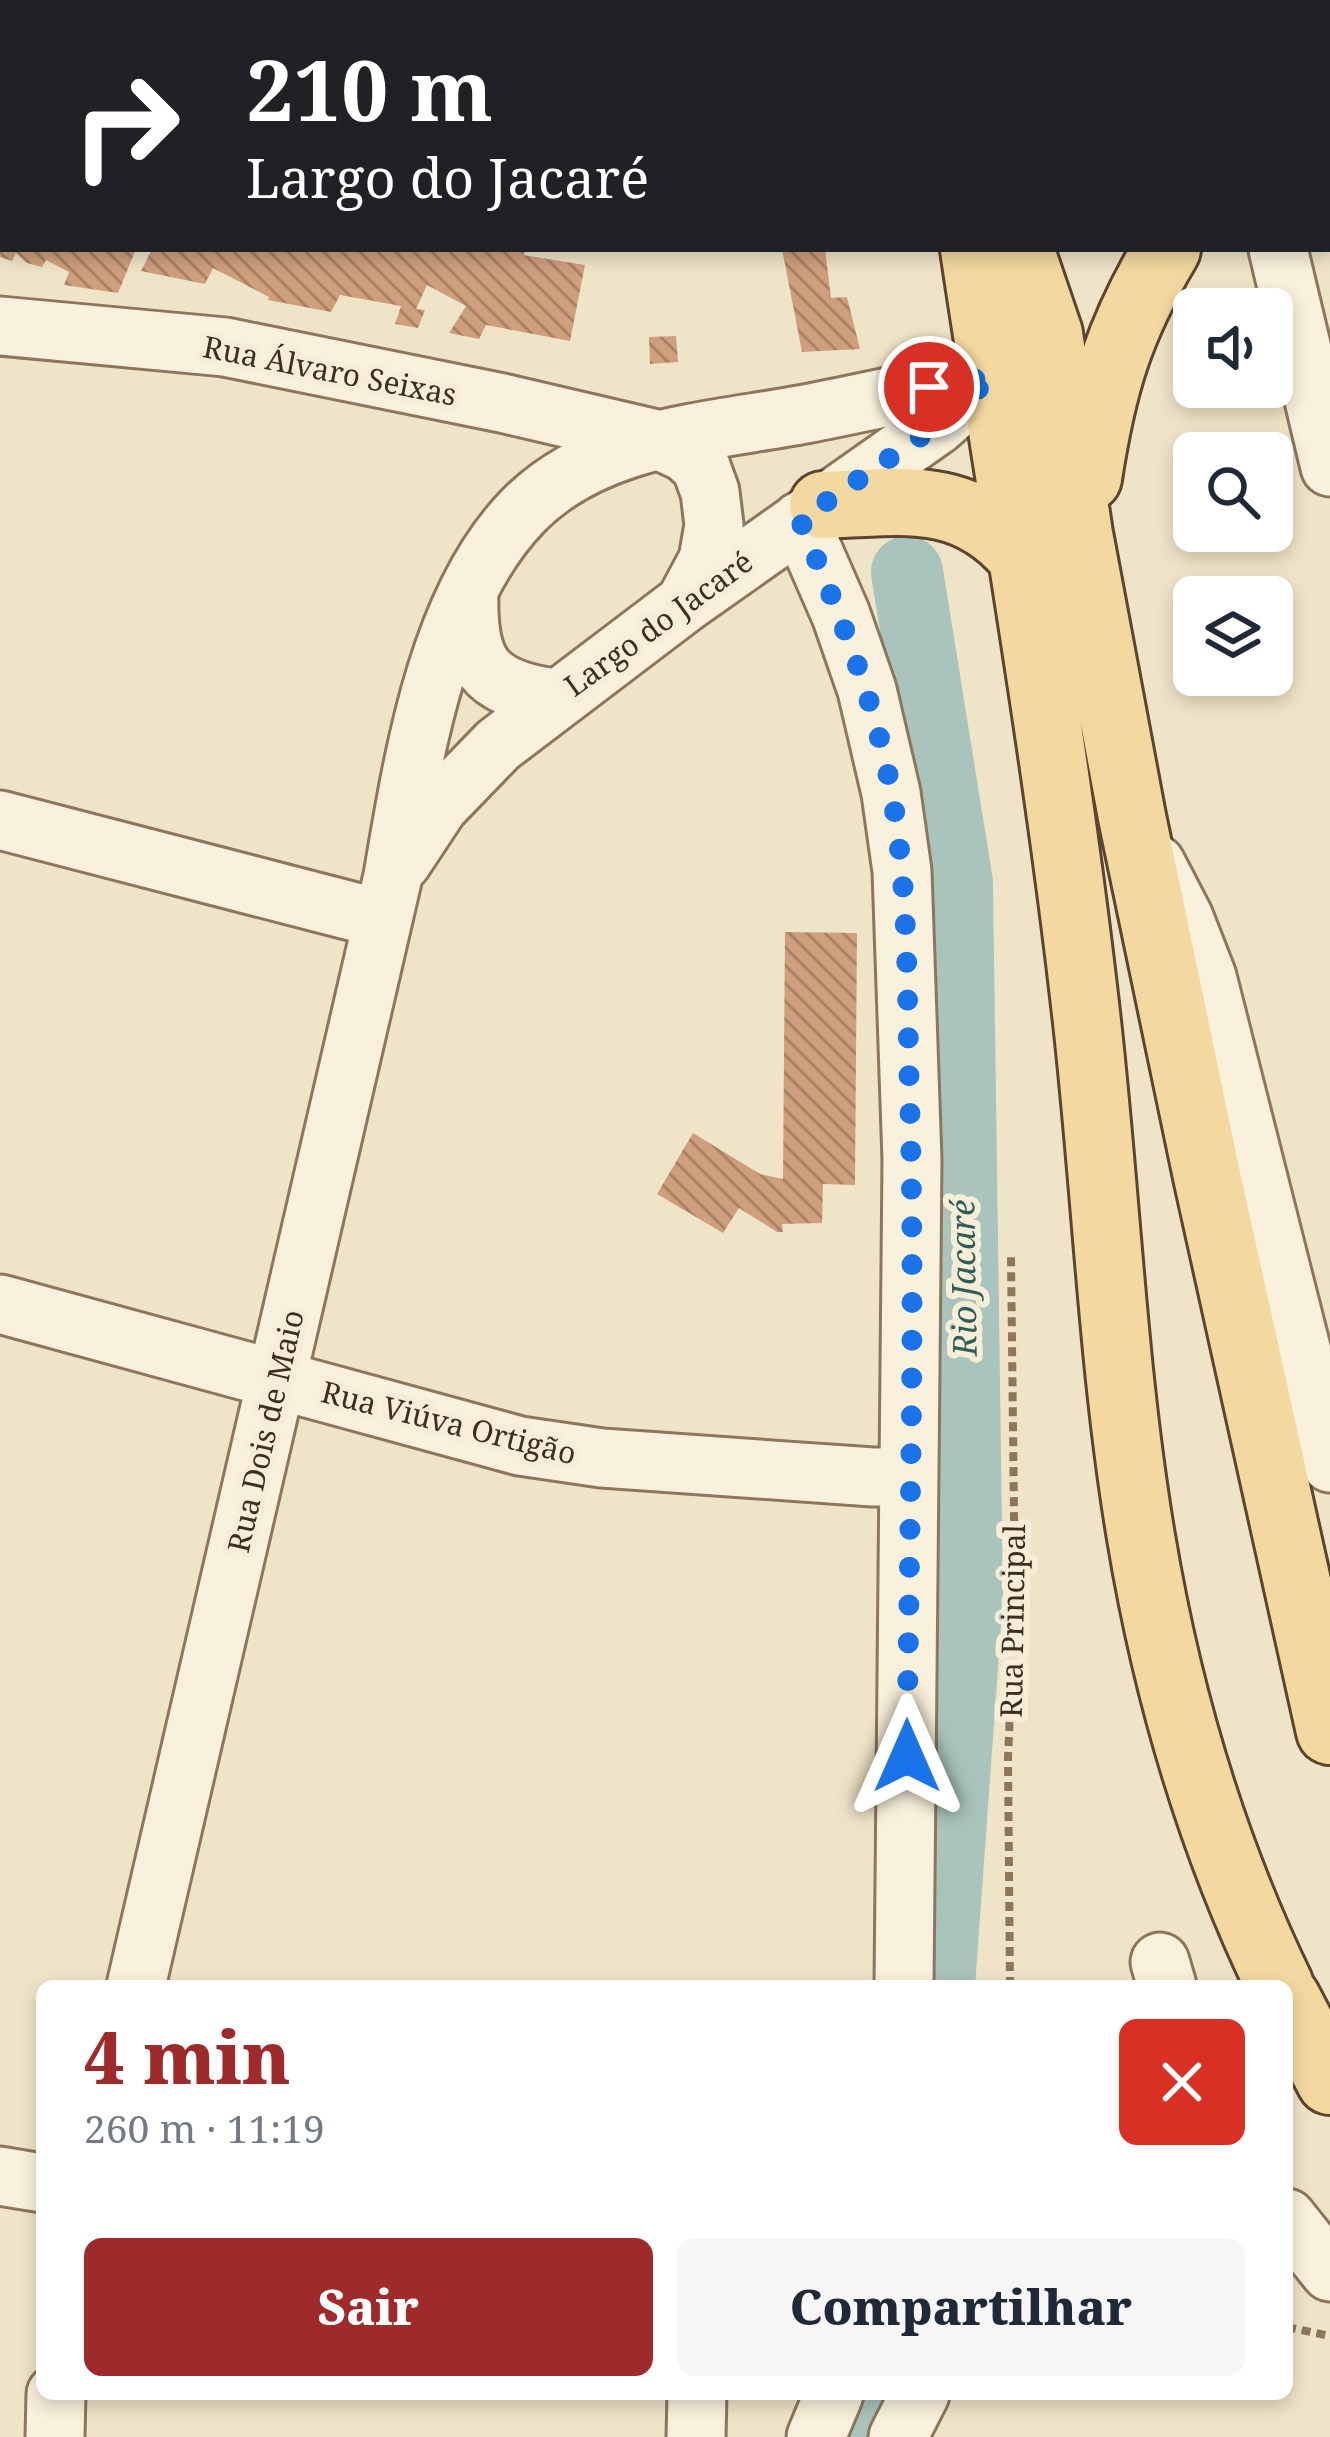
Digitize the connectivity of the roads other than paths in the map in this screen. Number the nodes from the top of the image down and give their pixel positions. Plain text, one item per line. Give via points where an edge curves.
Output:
1 (974, 252) edge
2 (1021, 252) edge
3 (1145, 252) edge
4 (1165, 252) edge
5 (1280, 252) edge
6 (0, 290) edge
7 (0, 326) edge
8 (75, 333) junction
9 (1049, 334) junction
10 (993, 376) junction
11 (656, 439) junction
12 (1330, 467) edge
13 (812, 513) junction
14 (1049, 545) junction
15 (469, 592) junction
16 (685, 603) junction
17 (555, 698) junction
18 (1132, 817) junction
19 (0, 820) edge
20 (387, 897) junction
21 (0, 1304) edge
22 (277, 1378) junction
23 (1330, 1463) edge
24 (909, 1476) junction
25 (1330, 1731) edge
26 (137, 1980) edge
27 (904, 1980) edge
28 (1277, 1980) edge
29 (1293, 2010) edge
30 (1330, 2081) edge
31 (0, 2176) edge
32 (36, 2182) edge
33 (1293, 2226) edge
34 (1330, 2272) edge
35 (56, 2400) edge
36 (697, 2400) edge
37 (831, 2400) edge
38 (917, 2400) edge
39 (55, 2437) edge
40 (695, 2437) edge
41 (816, 2437) edge
42 (898, 2437) edge

1 - 10 main road
2 - 9 main road
3 - 9 main road
4 - 14 main road via 1105,380
5 - 12 street
6 - 8 street
7 - 8 street, Rua Álvaro Seixas
8 - 11 street, Rua Álvaro Seixas via 225,347
9 - 10 main road
9 - 14 main road
10 - 11 street
10 - 13 street, Largo do Jacaré
10 - 14 main road
11 - 15 street via 565,478 524,509
11 - 16 street via 701,467 710,492 708,560
13 - 14 main road via 923,504 973,513 1000,532
13 - 16 street, Largo do Jacaré
13 - 24 street via 867,690 902,872 912,1160
14 - 18 main road
14 - 28 main road via 1140,1534 1212,1828
15 - 17 street via 475,660 521,693
15 - 20 street via 421,722
16 - 17 street, Largo do Jacaré
17 - 20 street, Largo do Jacaré via 439,806
18 - 23 street via 1207,977
18 - 25 main road
19 - 20 street
20 - 22 street, Rua Dois de Maio
21 - 22 street, Rua Viúva Ortigão
22 - 24 street, Rua Viúva Ortigão via 520,1446
22 - 26 street, Rua Dois de Maio
24 - 27 street
29 - 30 main road
31 - 32 street
33 - 34 street
35 - 39 street
36 - 40 street
37 - 41 street
38 - 42 street

